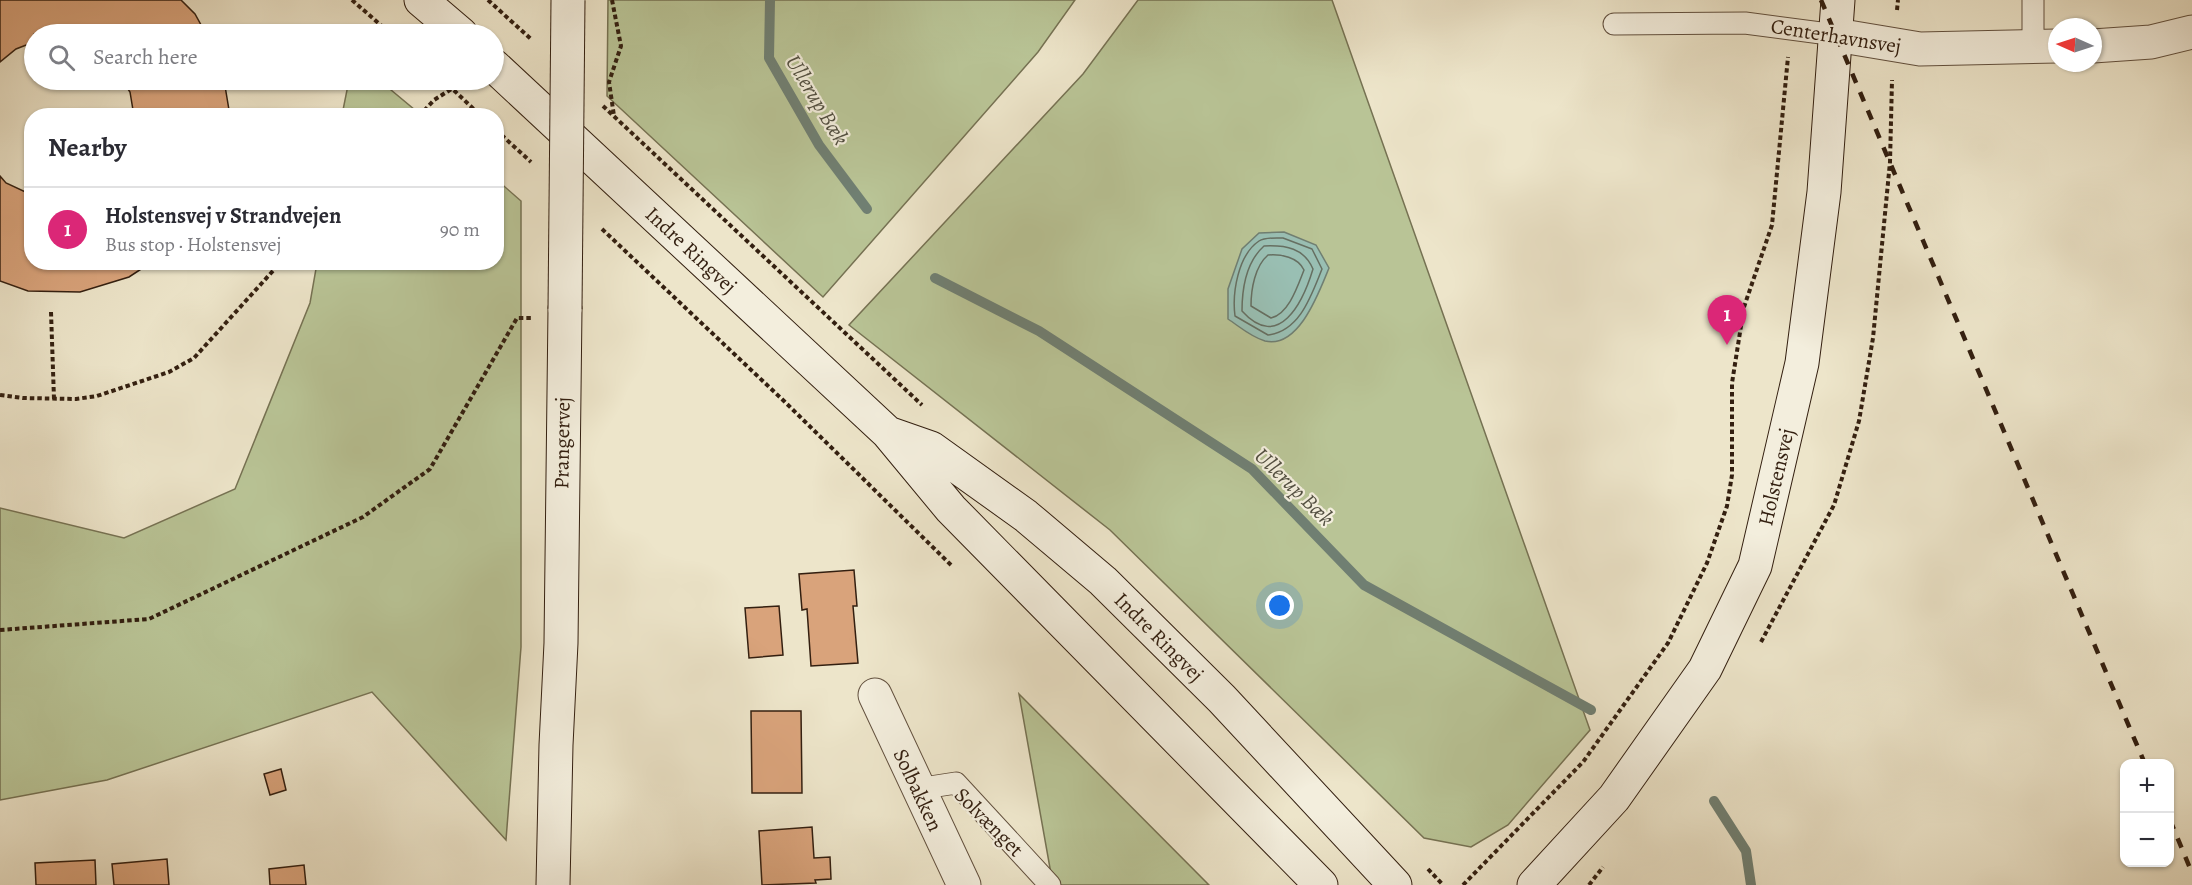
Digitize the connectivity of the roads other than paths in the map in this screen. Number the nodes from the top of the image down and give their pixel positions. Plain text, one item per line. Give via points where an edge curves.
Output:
1 (421, 0) edge
2 (568, 0) edge
3 (1838, 0) edge
4 (2033, 0) edge
5 (449, 24) edge
6 (1614, 24) dead end
7 (2192, 32) edge
8 (1836, 35) junction
9 (2102, 45) edge
10 (2045, 47) edge
11 (504, 75) edge
12 (888, 433) junction
13 (875, 695) dead end
14 (917, 789) junction
15 (554, 885) edge
16 (964, 885) edge
17 (1050, 885) edge
18 (1321, 885) edge
19 (1395, 885) edge
20 (1534, 885) edge

1 - 5 street
2 - 15 street, Prangervej, bridge via 561,644 555,745
3 - 8 street, Holstensvej
4 - 10 lane
6 - 8 lane, Centerhavnsvej via 1745,23
7 - 9 street via 2151,42
8 - 10 street, Centerhavnsvej via 1920,49
8 - 20 street, Holstensvej via 1824,192 1802,363 1755,566 1705,669 1614,798
11 - 12 street, Indre Ringvej
12 - 18 street, Indre Ringvej via 951,509
12 - 19 street, Indre Ringvej via 931,448 1026,516 1103,581 1222,699
13 - 14 street, Solbakken
14 - 16 street, Solbakken
14 - 17 lane, Solvænget via 956,783

